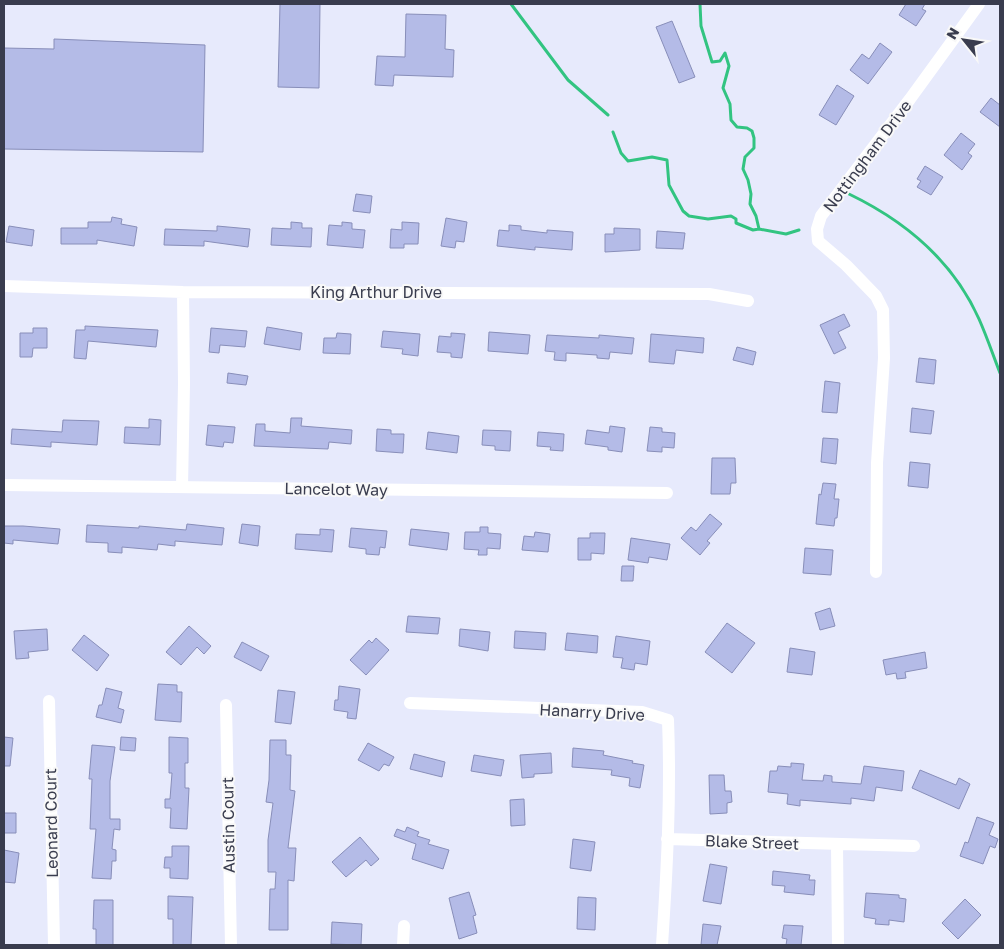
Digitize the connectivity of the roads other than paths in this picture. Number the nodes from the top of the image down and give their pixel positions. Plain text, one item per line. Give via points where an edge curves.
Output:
1 (979, 4) edge
2 (4, 286) edge
3 (183, 292) junction
4 (748, 301) dead end
5 (4, 485) edge
6 (182, 487) junction
7 (667, 493) dead end
8 (876, 572) dead end
9 (49, 701) dead end
10 (410, 703) dead end
11 (226, 705) dead end
12 (667, 839) junction
13 (837, 844) junction
14 (914, 846) dead end
15 (404, 926) dead end
16 (54, 945) edge
17 (231, 945) edge
18 (404, 945) edge
19 (662, 945) edge
20 (838, 945) edge

1 - 8 street, Nottingham Drive via 828,206 817,229 818,241 876,296 883,310
2 - 3 street, King Arthur Drive
3 - 4 street, King Arthur Drive via 709,294
3 - 6 street
5 - 6 street, Lancelot Way
6 - 7 street, Lancelot Way
9 - 16 street, Leonard Court
10 - 12 street, Hanarry Drive via 642,712 668,720
11 - 17 street, Austin Court
12 - 13 street, Blake Street
12 - 19 street, Hanarry Drive
13 - 14 street, Blake Street
13 - 20 street
15 - 18 street

